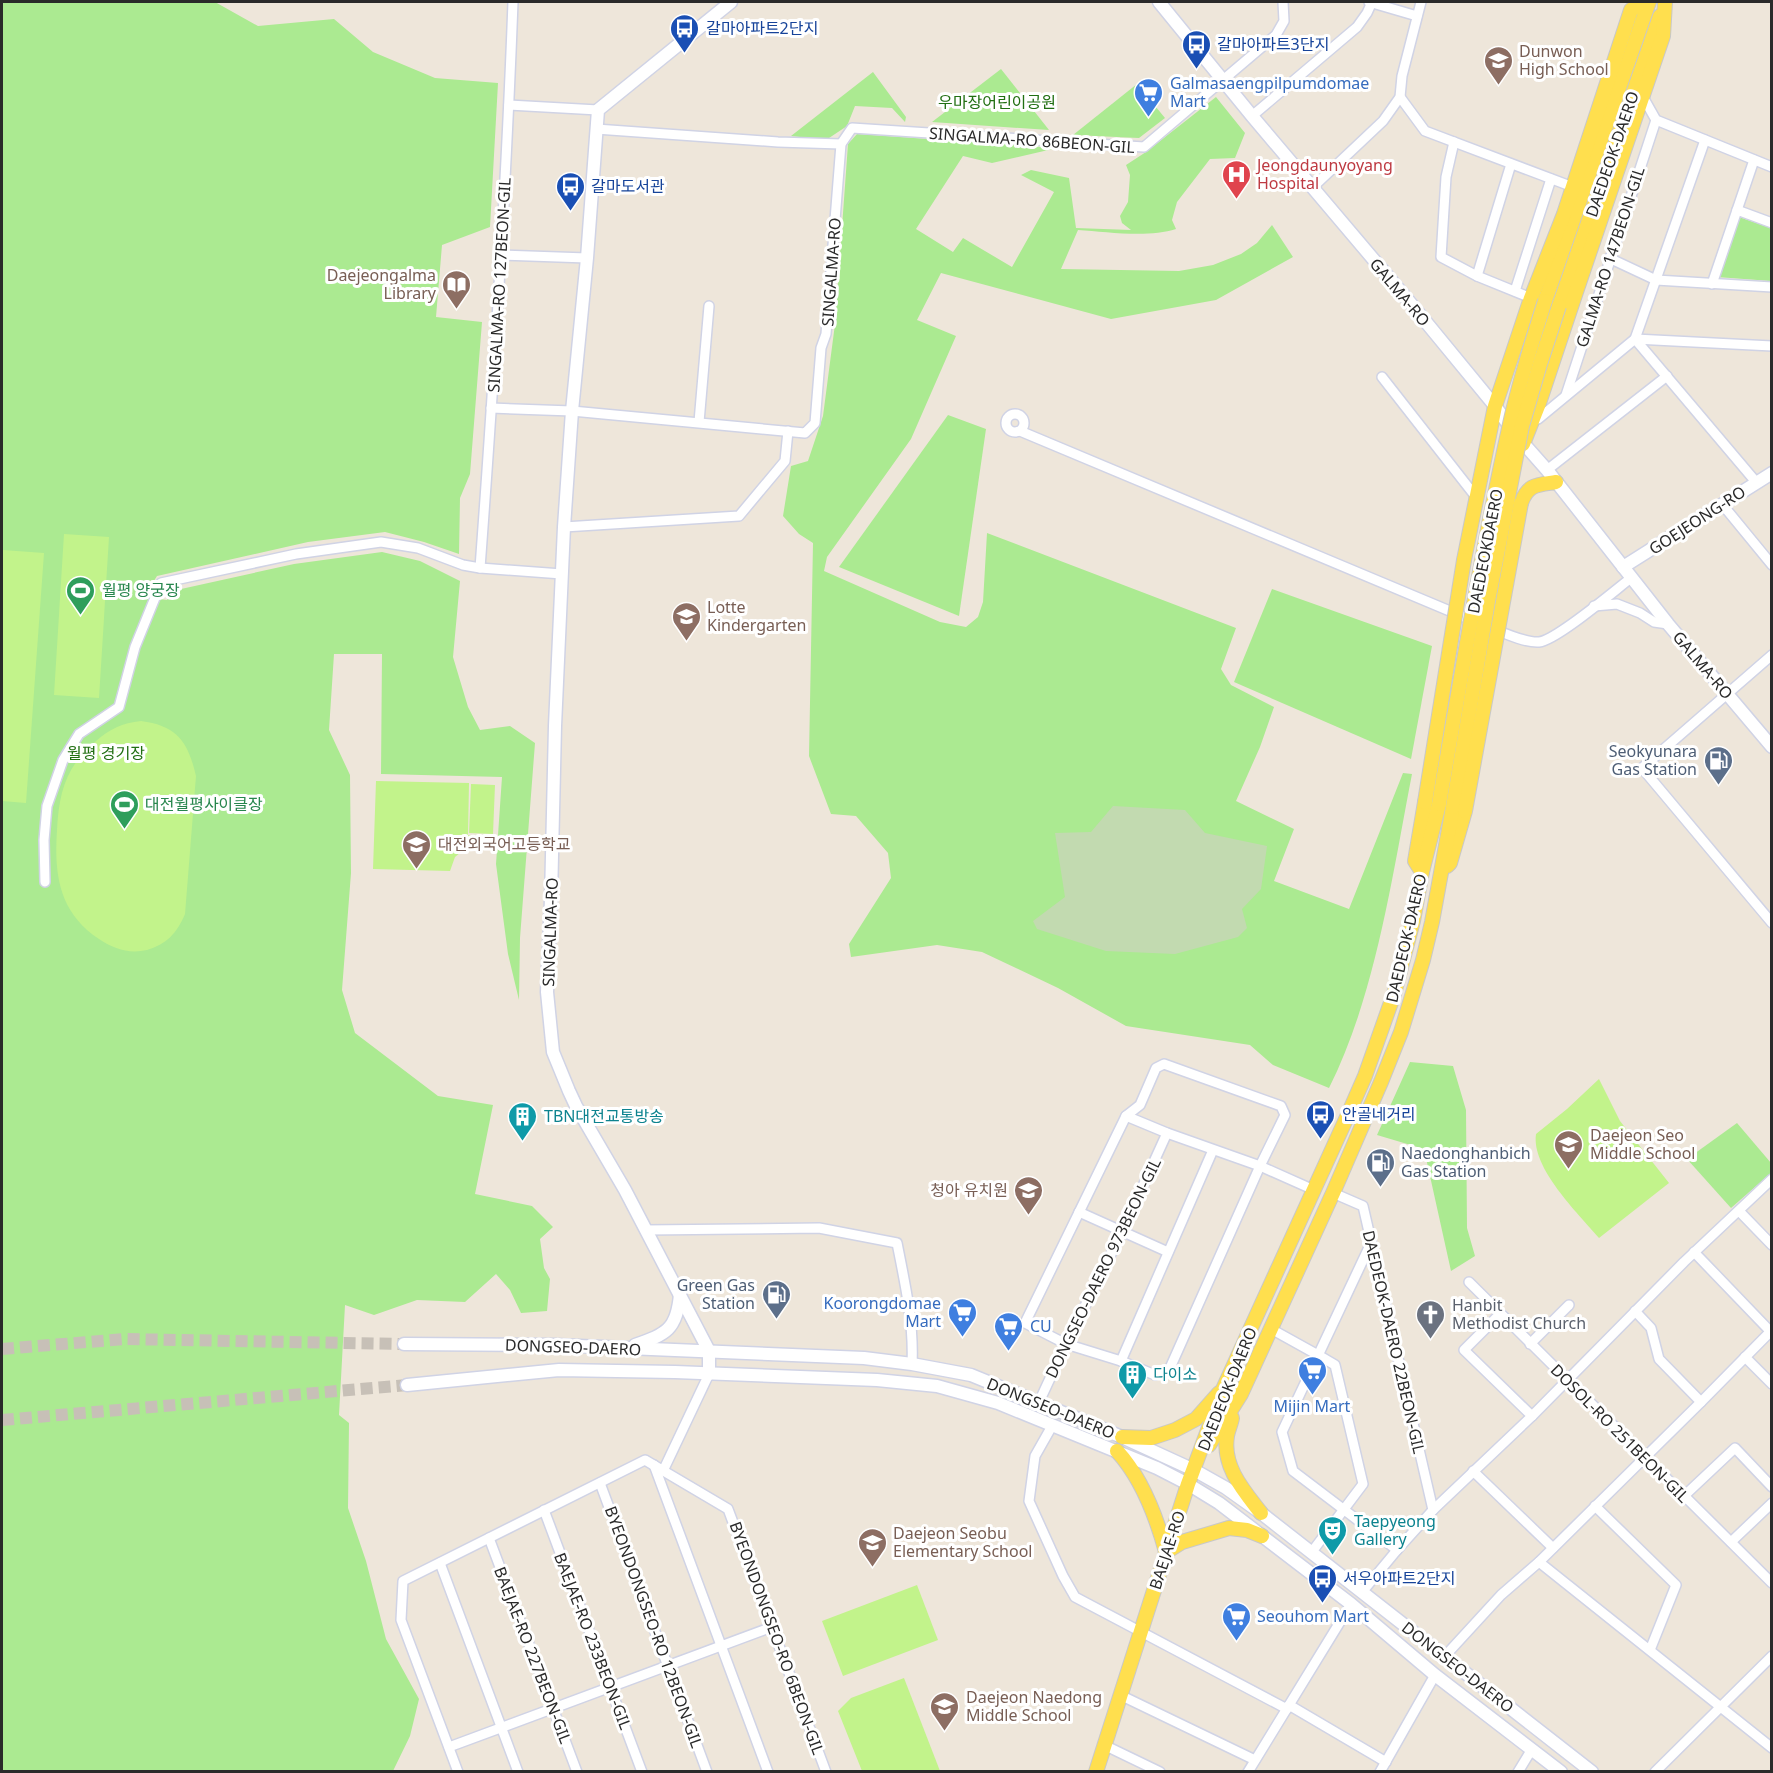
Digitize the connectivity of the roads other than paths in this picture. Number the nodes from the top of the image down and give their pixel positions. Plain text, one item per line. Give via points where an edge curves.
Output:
1 (513, 2) edge
2 (731, 2) edge
3 (1159, 2) edge
4 (1284, 2) edge
5 (1371, 2) edge
6 (1421, 2) edge
7 (1642, 2) edge
8 (1649, 2) edge
9 (1665, 2) edge
10 (1417, 16) junction
11 (1609, 74) junction
12 (1223, 79) junction
13 (1400, 97) junction
14 (1642, 97) junction
15 (509, 105) junction
16 (598, 110) junction
17 (1610, 114) junction
18 (1252, 116) junction
19 (1656, 120) junction
20 (852, 128) joint
21 (596, 129) junction
22 (1705, 140) junction
23 (1454, 142) junction
24 (841, 144) junction
25 (1754, 160) junction
26 (1511, 164) junction
27 (1772, 167) edge
28 (1551, 179) junction
29 (1573, 187) junction
30 (1312, 189) junction
31 (1737, 210) junction
32 (1772, 223) edge
33 (501, 255) junction
34 (586, 258) junction
35 (1609, 258) junction
36 (1477, 276) junction
37 (1656, 279) junction
38 (1712, 284) junction
39 (1772, 287) edge
40 (1515, 291) junction
41 (1531, 298) junction
42 (1545, 301) joint
43 (709, 306) dead end
44 (1559, 306) joint
45 (1635, 339) junction
46 (1772, 346) edge
47 (1667, 376) junction
48 (1382, 377) dead end
49 (1566, 395) junction
50 (1495, 406) junction
51 (491, 408) junction
52 (572, 411) junction
53 (1538, 419) dead end
54 (699, 422) junction
55 (788, 430) junction
56 (1020, 432) dead end
57 (1523, 444) junction
58 (1547, 470) junction
59 (1772, 473) edge
60 (1556, 482) junction
61 (1756, 482) junction
62 (1476, 497) junction
63 (1722, 504) junction
64 (564, 527) junction
65 (1772, 565) edge
66 (1623, 567) junction
67 (480, 568) junction
68 (562, 574) junction
69 (1631, 578) junction
70 (1594, 606) junction
71 (1668, 624) junction
72 (1772, 655) edge
73 (1728, 694) junction
74 (1772, 747) edge
75 (1446, 806) junction
76 (45, 882) dead end
77 (1769, 916) edge
78 (1126, 1116) junction
79 (1167, 1134) junction
80 (1212, 1150) junction
81 (1260, 1166) junction
82 (1772, 1179) edge
83 (1314, 1190) junction
84 (1333, 1193) junction
85 (1738, 1211) junction
86 (1079, 1212) junction
87 (646, 1230) junction
88 (1122, 1232) junction
89 (1371, 1243) junction
90 (1772, 1245) edge
91 (1168, 1252) junction
92 (1694, 1252) junction
93 (1469, 1282) dead end
94 (680, 1293) junction
95 (1569, 1305) dead end
96 (1635, 1311) junction
97 (1500, 1314) junction
98 (1271, 1329) junction
99 (1771, 1331) edge
100 (404, 1344) tunnel mouth
101 (1066, 1344) junction
102 (1530, 1344) junction
103 (626, 1348) junction
104 (709, 1351) junction
105 (1318, 1354) junction
106 (1745, 1357) junction
107 (1121, 1361) junction
108 (912, 1364) junction
109 (708, 1374) junction
110 (1568, 1381) junction
111 (1772, 1384) edge
112 (407, 1385) tunnel mouth
113 (1224, 1387) junction
114 (1241, 1394) junction
115 (1040, 1402) junction
116 (1701, 1402) junction
117 (1532, 1416) junction
118 (1052, 1426) junction
119 (1122, 1437) junction
120 (1117, 1451) junction
121 (1645, 1457) junction
122 (654, 1465) junction
123 (1194, 1470) junction
124 (663, 1471) junction
125 (1473, 1471) junction
126 (600, 1483) junction
127 (1188, 1484) junction
128 (1772, 1487) edge
129 (1684, 1496) junction
130 (1772, 1503) edge
131 (1595, 1506) junction
132 (544, 1510) junction
133 (1344, 1510) junction
134 (1433, 1510) junction
135 (1261, 1513) junction
136 (1262, 1536) junction
137 (489, 1538) junction
138 (1731, 1542) junction
139 (1553, 1548) junction
140 (1397, 1550) junction
141 (1166, 1552) junction
142 (1311, 1553) junction
143 (1539, 1562) junction
144 (440, 1563) junction
145 (1772, 1583) edge
146 (1363, 1591) junction
147 (1351, 1604) junction
148 (772, 1627) junction
149 (1141, 1630) junction
150 (721, 1646) junction
151 (1650, 1650) junction
152 (1444, 1656) junction
153 (1772, 1656) edge
154 (668, 1666) junction
155 (1435, 1675) junction
156 (610, 1687) junction
157 (1120, 1695) junction
158 (1720, 1706) junction
159 (1288, 1707) junction
160 (553, 1708) junction
161 (501, 1728) junction
162 (1104, 1745) junction
163 (449, 1747) junction
164 (1772, 1748) edge
165 (1532, 1749) junction
166 (1255, 1760) junction
167 (1386, 1762) junction
168 (458, 1772) edge
169 (518, 1772) edge
170 (577, 1772) edge
171 (642, 1772) edge
172 (707, 1772) edge
173 (768, 1772) edge
174 (826, 1772) edge
175 (1096, 1772) edge
176 (1160, 1772) edge
177 (1248, 1772) edge
178 (1380, 1772) edge
179 (1518, 1772) edge
180 (1561, 1772) edge
181 (1592, 1772) edge
182 (1655, 1772) edge

1 - 15 street, SINGALMA-RO 127BEON-GIL
2 - 16 street
3 - 12 street, GALMA-RO
4 - 12 street, SINGALMA-RO 86BEON-GIL via 1284,21 1276,35
5 - 10 street
5 - 18 street via 1357,27
6 - 10 street
7 - 11 main road via 1631,10
8 - 17 main road, DAEDEOK-DAERO
9 - 14 main road via 1663,36
9 - 44 main road, DAEDEOK-DAERO
10 - 13 street
11 - 17 main road
11 - 29 main road
12 - 18 street, GALMA-RO
12 - 20 street, SINGALMA-RO 86BEON-GIL via 1144,147
13 - 23 street, DAEDEOK-DAERO via 1425,131
13 - 30 street via 1383,121
14 - 19 street
14 - 57 main road
15 - 16 street
15 - 33 street, SINGALMA-RO 127BEON-GIL
16 - 21 street, SINGALMA-RO
17 - 42 main road, DAEDEOK-DAERO
18 - 30 street, GALMA-RO
19 - 22 street
19 - 35 street, GALMA-RO 147BEON-GIL
20 - 24 street, SINGALMA-RO
21 - 24 street
21 - 34 street, SINGALMA-RO
22 - 25 street
22 - 37 street
23 - 26 street, DAEDEOK-DAERO
23 - 36 street via 1446,177 1441,256
24 - 55 street, SINGALMA-RO via 815,423 805,433
25 - 27 street
25 - 31 street
26 - 28 street, DAEDEOK-DAERO
26 - 36 street
28 - 29 street, DAEDEOK-DAERO
28 - 40 street
29 - 41 main road
30 - 50 street, GALMA-RO
31 - 32 street
31 - 38 street
33 - 34 street
33 - 51 street, SINGALMA-RO 127BEON-GIL
34 - 52 street, SINGALMA-RO
35 - 37 street
35 - 49 street, GALMA-RO 147BEON-GIL
36 - 40 street
37 - 38 street
37 - 45 street
38 - 39 street
40 - 41 street
41 - 50 main road
42 - 75 main road, DAEDEOKDAERO, bridge via 1510,422 1475,601
43 - 54 street
44 - 75 main road, DAEDEOKDAERO, bridge via 1522,426
45 - 46 street
45 - 47 street
45 - 49 street, GALMA-RO 147BEON-GIL
47 - 58 street
47 - 61 street
48 - 62 street
49 - 53 street, GALMA-RO 147BEON-GIL
50 - 57 street, GALMA-RO
50 - 62 main road
51 - 52 street, SINGALMA-RO
51 - 67 street, SINGALMA-RO 127BEON-GIL
52 - 54 street, SINGALMA-RO
52 - 64 street, SINGALMA-RO
54 - 55 street, SINGALMA-RO
55 - 64 street via 785,461 740,516
56 - 70 street via 1510,635 1539,642 1556,635
57 - 58 street, GALMA-RO
58 - 60 street, GALMA-RO
59 - 61 street, GOEJEONG-RO
60 - 66 street, GALMA-RO
60 - 75 main road, bridge via 1534,487 1525,493 1521,503
61 - 63 street, GOEJEONG-RO
62 - 75 main road, bridge via 1464,560
63 - 65 street
63 - 66 street, GOEJEONG-RO
64 - 68 street, SINGALMA-RO
66 - 69 street, GALMA-RO
67 - 68 street
67 - 76 street via 381,542 296,554 161,583 135,647 119,707 79,734 63,760 47,806
68 - 87 street, SINGALMA-RO via 547,992 553,1052 576,1106
69 - 70 street
69 - 71 street, GALMA-RO
70 - 71 street via 1617,604 1654,622
71 - 73 street, GALMA-RO
72 - 73 street
73 - 74 street, GALMA-RO
73 - 77 street via 1642,768
75 - 83 main road, DAEDEOK-DAERO via 1422,872 1394,994 1365,1076
75 - 84 main road, DAEDEOK-DAERO via 1440,874 1412,998
78 - 79 street
78 - 81 street via 1140,1105 1156,1068 1164,1064 1281,1106 1285,1115
78 - 86 street
79 - 80 street
79 - 88 street, DONGSEO-DAERO 973BEON-GIL
80 - 81 street
80 - 91 street
81 - 83 street
81 - 107 street via 1170,1368 1155,1375
82 - 85 street
83 - 113 main road, DAEDEOK-DAERO
84 - 89 street, DAEDEOK-DAERO 22BEON-GIL via 1363,1206
84 - 98 main road, DAEDEOK-DAERO
85 - 90 street
85 - 92 street
86 - 88 street
86 - 101 street via 1025,1323
87 - 94 street, SINGALMA-RO
87 - 108 street via 819,1228 897,1244 913,1343
88 - 91 street
88 - 101 street, DONGSEO-DAERO 973BEON-GIL
89 - 105 street
89 - 134 street, DAEDEOK-DAERO 22BEON-GIL
91 - 107 street
92 - 96 street
92 - 99 street
93 - 97 street, DOSOL-RO 251BEON-GIL
94 - 103 street via 679,1310 669,1329
94 - 104 street, SINGALMA-RO
95 - 102 street
96 - 110 street
96 - 116 street via 1651,1328 1659,1359
97 - 102 street, DOSOL-RO 251BEON-GIL
97 - 117 street via 1464,1350
98 - 105 street
98 - 114 main road, DAEDEOK-DAERO
99 - 106 street
100 - 103 street, DONGSEO-DAERO
101 - 107 street
101 - 115 street, DONGSEO-DAERO 973BEON-GIL
102 - 110 street, DOSOL-RO 251BEON-GIL
103 - 104 street, DONGSEO-DAERO
104 - 108 street, DONGSEO-DAERO
104 - 109 street
105 - 133 street via 1335,1365 1363,1484
105 - 133 street via 1282,1432 1293,1472
106 - 111 street
106 - 116 street
108 - 115 street, DONGSEO-DAERO via 971,1375
109 - 112 street, DONGSEO-DAERO via 559,1370
109 - 118 street, DONGSEO-DAERO via 833,1377 937,1386 998,1403
109 - 124 street
110 - 117 street
110 - 121 street, DOSOL-RO 251BEON-GIL
113 - 119 main road via 1196,1419 1185,1425 1151,1438
113 - 123 main road, DAEDEOK-DAERO
114 - 123 main road, DAEDEOK-DAERO
114 - 135 main road via 1226,1438 1228,1460 1236,1480
115 - 119 street, DONGSEO-DAERO
116 - 121 street
117 - 125 street
118 - 120 street, DONGSEO-DAERO
118 - 149 street via 1035,1456 1029,1501 1075,1597
119 - 123 street, DONGSEO-DAERO
120 - 127 street, DONGSEO-DAERO
120 - 141 main road via 1135,1477 1160,1529
121 - 129 street, DOSOL-RO 251BEON-GIL
121 - 131 street
122 - 124 street, BYEONDONGSEO-RO 6BEON-GIL
122 - 126 street via 645,1460
122 - 150 street
123 - 127 main road, BAEJAE-RO
123 - 135 street, DONGSEO-DAERO
124 - 148 street, BYEONDONGSEO-RO 6BEON-GIL via 728,1509
125 - 134 street
125 - 139 street
126 - 132 street
126 - 154 street, BYEONDONGSEO-RO 12BEON-GIL
127 - 136 street, DONGSEO-DAERO
127 - 141 main road, BAEJAE-RO
128 - 129 street via 1735,1448
129 - 138 street, DOSOL-RO 251BEON-GIL
130 - 138 street
131 - 139 street
131 - 151 street via 1676,1585
132 - 137 street
132 - 156 street, BAEJAE-RO 233BEON-GIL
133 - 140 street
133 - 142 street
134 - 140 street
135 - 142 street, DONGSEO-DAERO
136 - 141 main road via 1229,1528 1182,1542
136 - 147 street, DONGSEO-DAERO
137 - 144 street
137 - 160 street, BAEJAE-RO 227BEON-GIL
138 - 145 street, DOSOL-RO 251BEON-GIL
139 - 143 street
140 - 146 street
141 - 149 main road, BAEJAE-RO
142 - 146 street, DONGSEO-DAERO
143 - 151 street
143 - 152 street via 1501,1595
144 - 161 street
144 - 163 street via 403,1581 401,1620
146 - 152 street, DONGSEO-DAERO
147 - 155 street, DONGSEO-DAERO
147 - 159 street
148 - 150 street
148 - 174 street, BYEONDONGSEO-RO 6BEON-GIL
149 - 157 main road, BAEJAE-RO
149 - 159 street
150 - 154 street
150 - 173 street
151 - 158 street
152 - 181 street, DONGSEO-DAERO
153 - 158 street
154 - 156 street
154 - 172 street, BYEONDONGSEO-RO 12BEON-GIL
155 - 165 street, DONGSEO-DAERO
155 - 167 street
156 - 160 street
156 - 171 street, BAEJAE-RO 233BEON-GIL
157 - 162 main road, BAEJAE-RO
157 - 166 street
158 - 164 street
158 - 182 street
159 - 166 street
159 - 167 street
160 - 161 street
160 - 170 street, BAEJAE-RO 227BEON-GIL
161 - 163 street
161 - 169 street
162 - 175 main road, BAEJAE-RO
162 - 176 street
163 - 168 street
165 - 179 street
165 - 180 street, DONGSEO-DAERO
166 - 177 street
167 - 178 street

